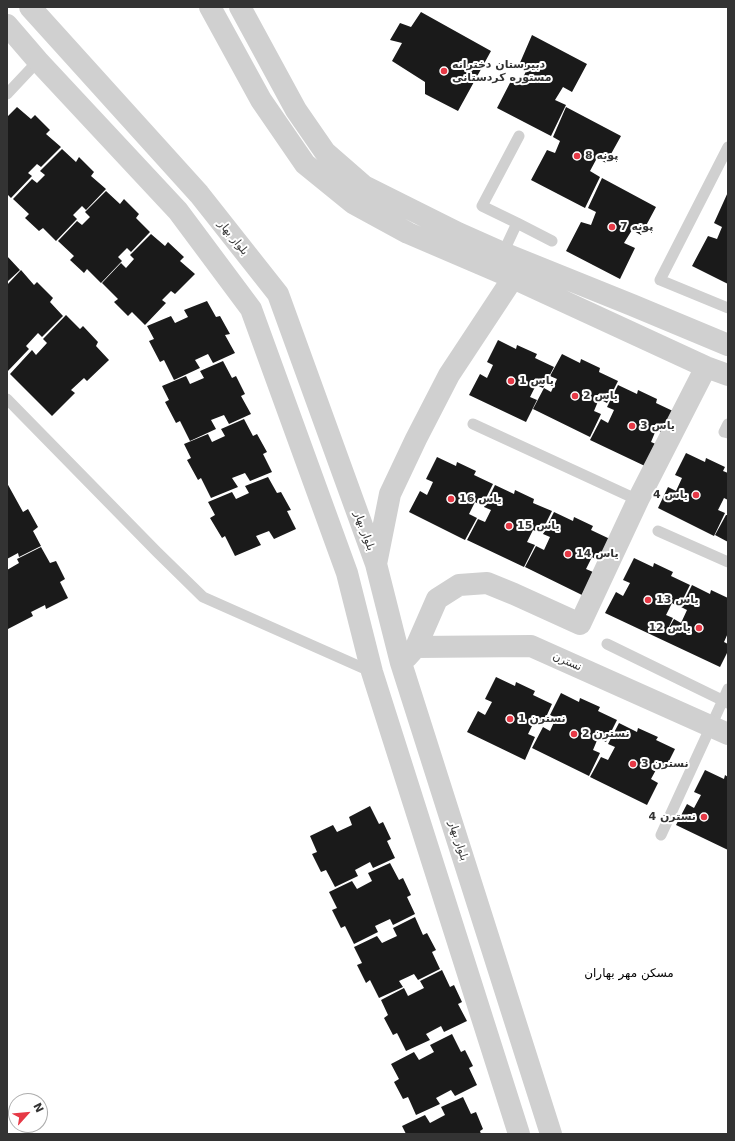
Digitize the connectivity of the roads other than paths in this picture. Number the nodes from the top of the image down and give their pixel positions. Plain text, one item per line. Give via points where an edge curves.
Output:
1 (30, 7) edge
2 (210, 7) edge
3 (240, 7) edge
4 (7, 25) edge
5 (59, 40) junction
6 (38, 61) junction
7 (7, 94) edge
8 (519, 136) dead end
9 (728, 147) edge
10 (199, 194) junction
11 (178, 211) junction
12 (516, 223) junction
13 (552, 241) dead end
14 (503, 253) junction
15 (513, 278) junction
16 (632, 304) junction
17 (728, 308) edge
18 (620, 327) junction
19 (728, 345) edge
20 (706, 367) junction
21 (728, 375) edge
22 (7, 399) edge
23 (473, 424) dead end
24 (728, 424) edge
25 (728, 433) edge
26 (638, 500) junction
27 (658, 531) dead end
28 (728, 562) edge
29 (376, 564) junction
30 (607, 644) dead end
31 (416, 647) junction
32 (401, 664) junction
33 (372, 672) junction
34 (728, 689) edge
35 (725, 702) edge
36 (719, 730) edge
37 (661, 835) dead end
38 (519, 1134) edge
39 (550, 1134) edge

1 - 5 street, بلوار بهار
2 - 15 street via 261,100 305,164 353,203 408,233
3 - 14 street via 296,110 325,152 364,186
4 - 6 street
5 - 6 street
5 - 10 street, بلوار بهار
6 - 7 lane
6 - 11 street
8 - 12 lane via 482,206
9 - 17 lane via 660,280
10 - 11 street
10 - 29 street, بلوار بهار via 278,294
11 - 33 street via 251,309 347,573
12 - 13 lane
12 - 14 lane
14 - 16 street
15 - 18 street
15 - 29 street via 449,374 416,439 390,494
16 - 18 street
16 - 19 street
18 - 20 street
20 - 21 street
20 - 26 street
22 - 33 lane via 203,596
23 - 26 lane
24 - 25 lane via 724,432
26 - 31 street via 580,624 487,583 459,586 437,599
27 - 28 lane
29 - 32 street, بلوار بهار
30 - 35 lane
31 - 32 street
31 - 36 street, نسترن via 531,646
32 - 39 street, بلوار بهار
33 - 38 street
34 - 35 lane
35 - 36 lane
36 - 37 lane

